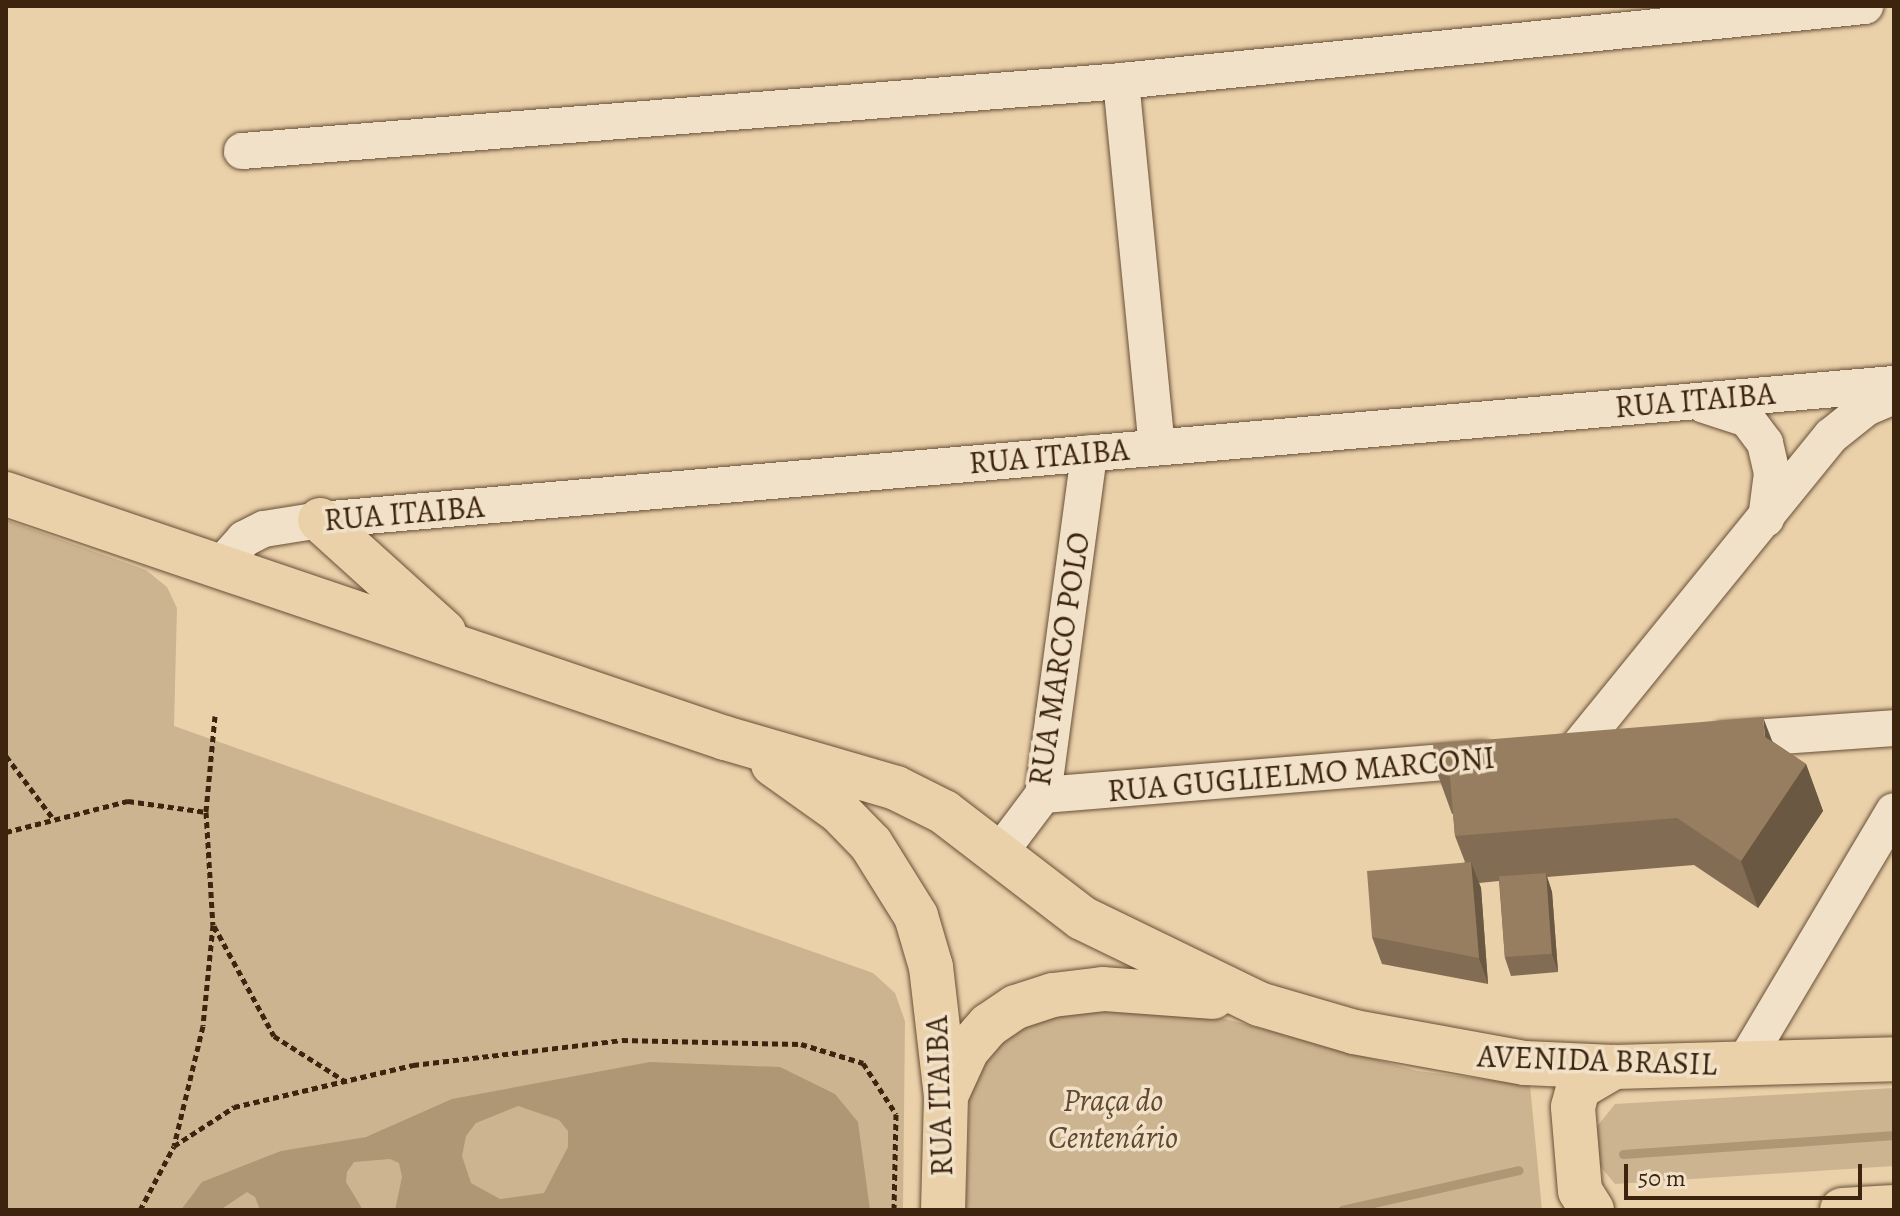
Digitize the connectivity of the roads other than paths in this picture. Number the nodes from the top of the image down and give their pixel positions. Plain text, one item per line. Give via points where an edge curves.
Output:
1 (1865, 6) edge
2 (1121, 81) junction
3 (242, 151) dead end
4 (1894, 384) edge
5 (1894, 396) edge
6 (1669, 402) junction
7 (1157, 446) junction
8 (1089, 453) junction
9 (6, 494) edge
10 (320, 520) junction
11 (1766, 520) junction
12 (219, 567) junction
13 (468, 651) junction
14 (1894, 728) edge
15 (725, 738) junction
16 (1687, 743) edge
17 (1623, 748) edge
18 (1544, 754) junction
19 (1043, 795) junction
20 (1894, 811) edge
21 (1000, 852) junction
22 (1259, 1004) junction
23 (1894, 1059) edge
24 (1525, 1063) junction
25 (1743, 1065) junction
26 (1614, 1067) junction
27 (946, 1096) junction
28 (1894, 1207) edge
29 (943, 1210) edge
30 (1559, 1210) edge
31 (1592, 1210) edge
32 (1842, 1210) edge

1 - 2 street
2 - 3 street
2 - 7 street
4 - 6 street, RUA ITAIBA
5 - 11 street via 1866,408 1831,436
6 - 7 street, RUA ITAIBA
6 - 11 street via 1721,407 1747,419 1765,443 1772,473
7 - 8 street, RUA ITAIBA
8 - 10 street, RUA ITAIBA
8 - 19 street, RUA MARCO POLO
9 - 12 main road, RUA ITAIBA
10 - 12 street, RUA ITAIBA via 264,529 244,539
10 - 13 main road via 411,606
11 - 18 street
12 - 13 main road, RUA ITAIBA
13 - 15 main road, RUA ITAIBA
14 - 16 street
15 - 21 main road, RUA ITAIBA via 896,788 944,812
15 - 27 main road, RUA ITAIBA via 797,776 839,811 893,878 916,916 931,967
17 - 18 street, RUA GUGLIELMO MARCONI
18 - 19 street, RUA GUGLIELMO MARCONI
19 - 21 street, RUA MARCO POLO
20 - 25 street
21 - 22 main road, RUA ITAIBA via 1082,918
22 - 24 main road, AVENIDA BRASIL via 1354,1032
22 - 27 main road via 1159,989 1053,995 1016,1007 989,1025 967,1050
23 - 25 main road, AVENIDA BRASIL
24 - 26 main road, AVENIDA BRASIL
24 - 30 main road via 1552,1090
25 - 26 main road, AVENIDA BRASIL
26 - 31 main road via 1578,1088 1573,1107 1580,1191
27 - 29 main road, RUA ITAIBA
28 - 32 main road

